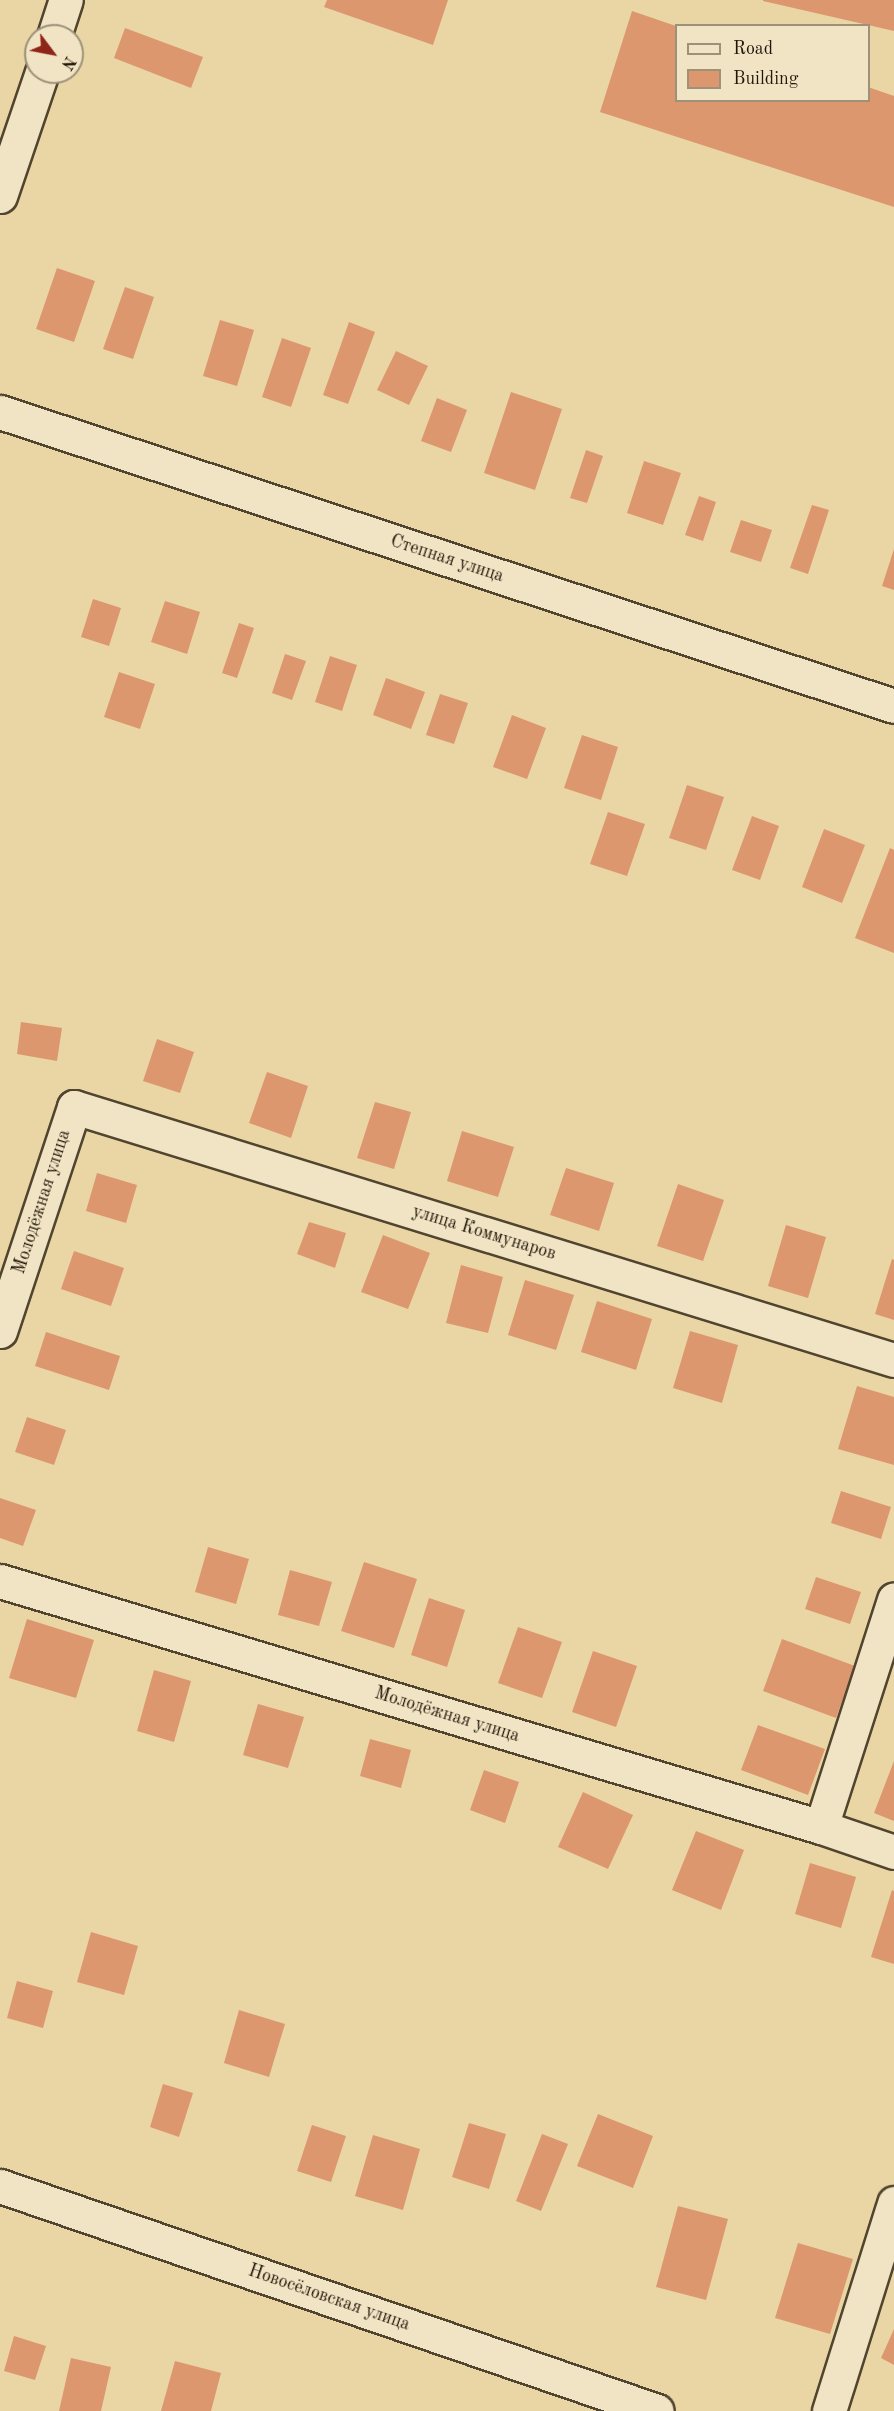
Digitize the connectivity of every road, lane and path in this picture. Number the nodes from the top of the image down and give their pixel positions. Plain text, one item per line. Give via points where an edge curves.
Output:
1 (66, 0) edge
2 (58, 24) edge
3 (38, 84) edge
4 (0, 196) edge
5 (0, 412) edge
6 (894, 706) edge
7 (74, 1107) joint
8 (0, 1331) edge
9 (894, 1360) edge
10 (0, 1581) edge
11 (894, 1599) edge
12 (821, 1827) junction
13 (894, 1852) edge
14 (0, 2186) edge
15 (894, 2203) edge
16 (657, 2411) edge
17 (829, 2411) edge

1 - 2 street
3 - 4 street
5 - 6 street, Степная улица
7 - 8 street, Молодёжная улица
7 - 9 street, улица Коммунаров
10 - 12 street, Молодёжная улица
11 - 12 street
12 - 13 street, Молодёжная улица
14 - 16 street, Новосёловская улица
15 - 17 street

